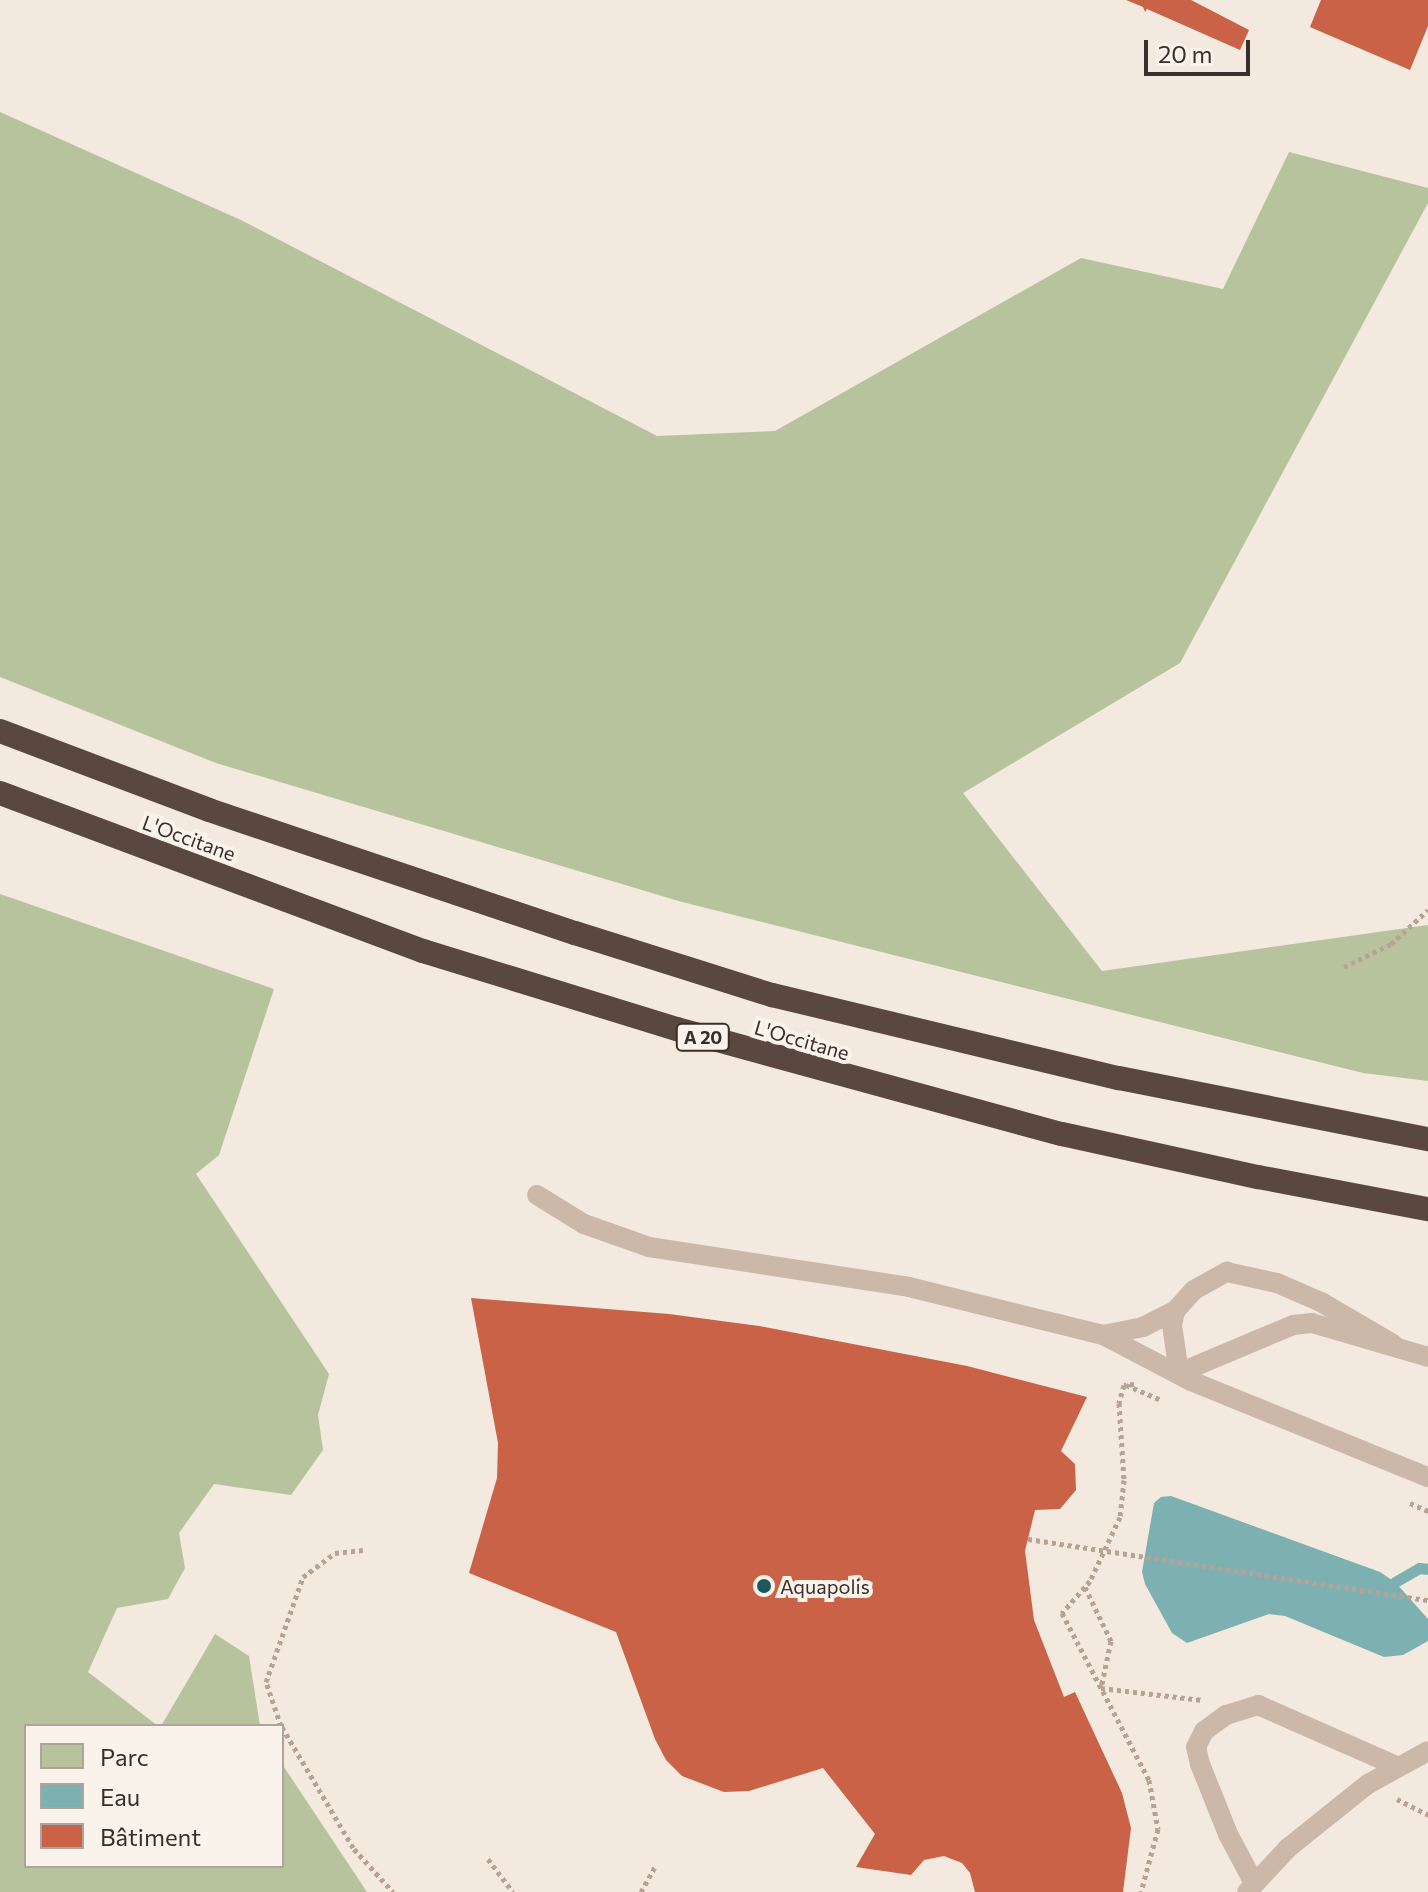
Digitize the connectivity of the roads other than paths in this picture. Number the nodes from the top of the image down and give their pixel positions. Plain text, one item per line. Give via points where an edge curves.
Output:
1 (0, 731) edge
2 (0, 793) edge
3 (1428, 1139) edge
4 (537, 1195) dead end
5 (1428, 1209) edge
6 (1175, 1311) junction
7 (1103, 1335) junction
8 (1393, 1344) junction
9 (1428, 1357) edge
10 (1185, 1377) junction
11 (1428, 1477) edge
12 (1428, 1751) edge
13 (1396, 1766) junction
14 (1250, 1887) edge

1 - 3 highway, L'Occitane via 209,810 772,995 1119,1078
2 - 5 highway, L'Occitane / A 20 via 423,951 677,1029 1062,1134
4 - 7 lane via 584,1224 649,1247 909,1287
6 - 7 lane via 1143,1327
6 - 8 lane via 1213,1277 1246,1274 1321,1302
6 - 10 lane via 1172,1325
7 - 10 lane
8 - 9 lane
8 - 10 lane via 1312,1323 1293,1325
10 - 11 lane
12 - 13 lane
13 - 14 lane via 1288,1848
13 - 14 lane via 1258,1705 1226,1715 1204,1731 1196,1747 1200,1764

